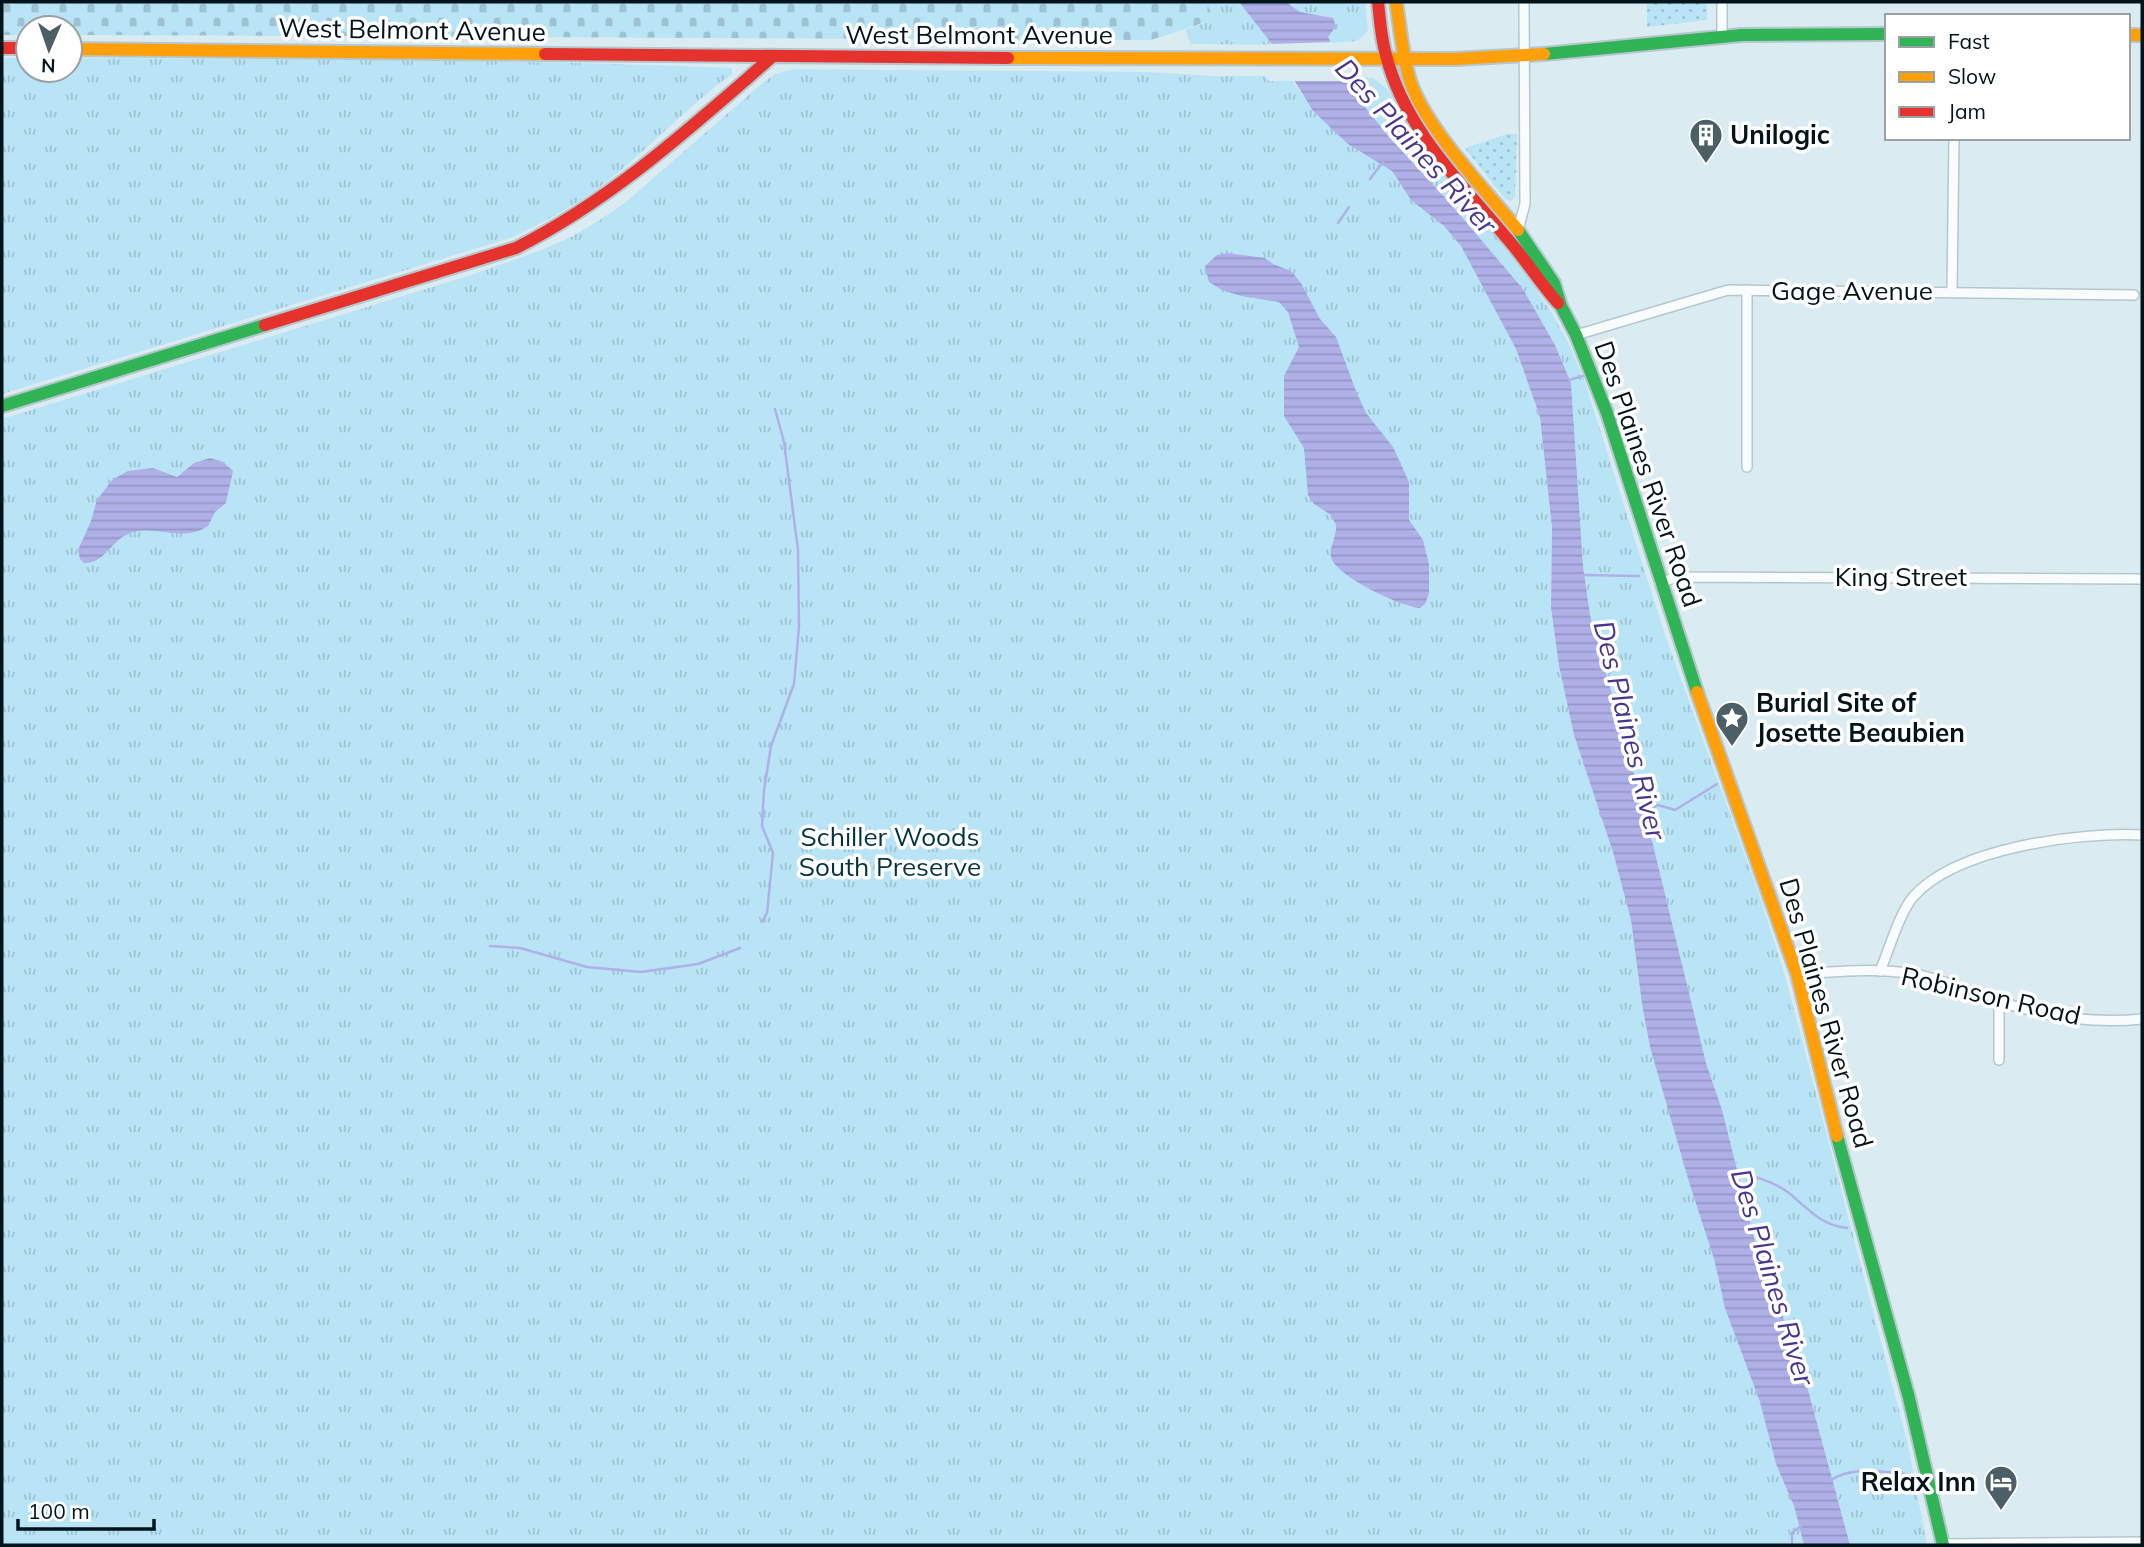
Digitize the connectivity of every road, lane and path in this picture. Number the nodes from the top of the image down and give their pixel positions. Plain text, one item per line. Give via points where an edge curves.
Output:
1 (1378, 2) edge
2 (1396, 2) edge
3 (1524, 2) edge
4 (1722, 2) edge
5 (1885, 34) edge
6 (1722, 36) junction
7 (84, 49) edge
8 (773, 56) junction
9 (1524, 56) junction
10 (1386, 59) junction
11 (1405, 59) junction
12 (1954, 140) edge
13 (1518, 230) junction
14 (1747, 290) junction
15 (1952, 292) junction
16 (2134, 295) dead end
17 (1561, 306) junction
18 (1576, 335) junction
19 (2, 406) edge
20 (1747, 467) dead end
21 (2142, 579) edge
22 (1660, 583) junction
23 (2142, 835) edge
24 (1880, 971) junction
25 (1797, 974) junction
26 (1999, 1002) junction
27 (2142, 1019) edge
28 (1999, 1060) dead end
29 (2142, 1542) edge
30 (1943, 1545) edge

1 - 10 main road, Des Plaines River Road
2 - 11 main road, Des Plaines River Road
3 - 9 street
4 - 6 street
5 - 6 main road, West Belmont Avenue
6 - 9 main road, West Belmont Avenue
7 - 8 main road, West Belmont Avenue
8 - 10 main road, West Belmont Avenue
8 - 19 main road via 579,215 516,248
9 - 11 main road, West Belmont Avenue
9 - 13 street via 1525,204
10 - 11 main road, West Belmont Avenue
10 - 17 main road, Des Plaines River Road via 1419,132
11 - 13 main road, Des Plaines River Road via 1413,89 1432,123
12 - 15 street
13 - 17 main road, Des Plaines River Road via 1553,283
14 - 15 street, Gage Avenue
14 - 18 street, Gage Avenue via 1718,292
14 - 20 street
15 - 16 street, Gage Avenue
17 - 18 main road, Des Plaines River Road
18 - 22 main road, Des Plaines River Road via 1607,413
21 - 22 street, King Street via 1676,577
22 - 25 main road, Des Plaines River Road
23 - 24 street via 2112,833 2042,842 1960,866 1913,898
24 - 25 street, Robinson Road
24 - 26 street, Robinson Road via 1915,974
25 - 30 main road, Des Plaines River Road
26 - 27 street, Robinson Road via 2080,1019
26 - 28 street
29 - 30 street

